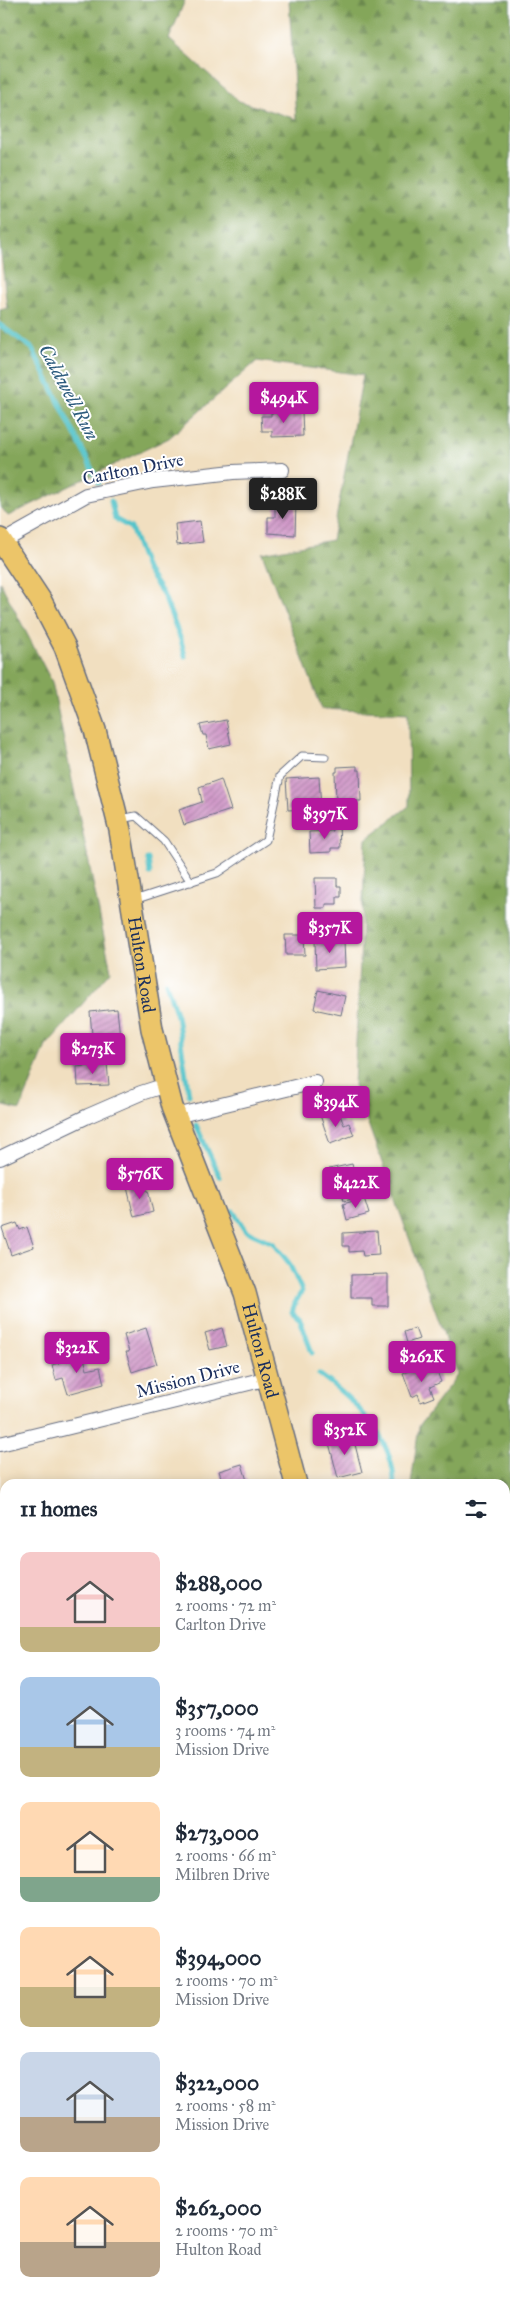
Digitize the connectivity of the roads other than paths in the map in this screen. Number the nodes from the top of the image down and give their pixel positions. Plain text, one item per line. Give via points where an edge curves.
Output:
1 (282, 470) dead end
2 (1, 540) edge
3 (325, 757) dead end
4 (118, 819) junction
5 (190, 882) junction
6 (132, 901) junction
7 (315, 1082) dead end
8 (166, 1085) junction
9 (176, 1116) junction
10 (0, 1158) edge
11 (269, 1378) junction
12 (0, 1444) edge
13 (295, 1479) edge

1 - 2 street, Carlton Drive via 153,481 86,495
2 - 4 main road, Hulton Road via 41,601 65,647 95,730
3 - 5 lane via 302,756 280,776 266,840 217,873
4 - 5 lane via 136,816 164,841
4 - 6 main road, Hulton Road
5 - 6 lane
6 - 8 main road, Hulton Road via 152,1028
7 - 9 street
8 - 9 main road, Hulton Road
8 - 10 street via 88,1116
9 - 11 main road, Hulton Road via 245,1293
11 - 12 street, Mission Drive
11 - 13 main road, Hulton Road

